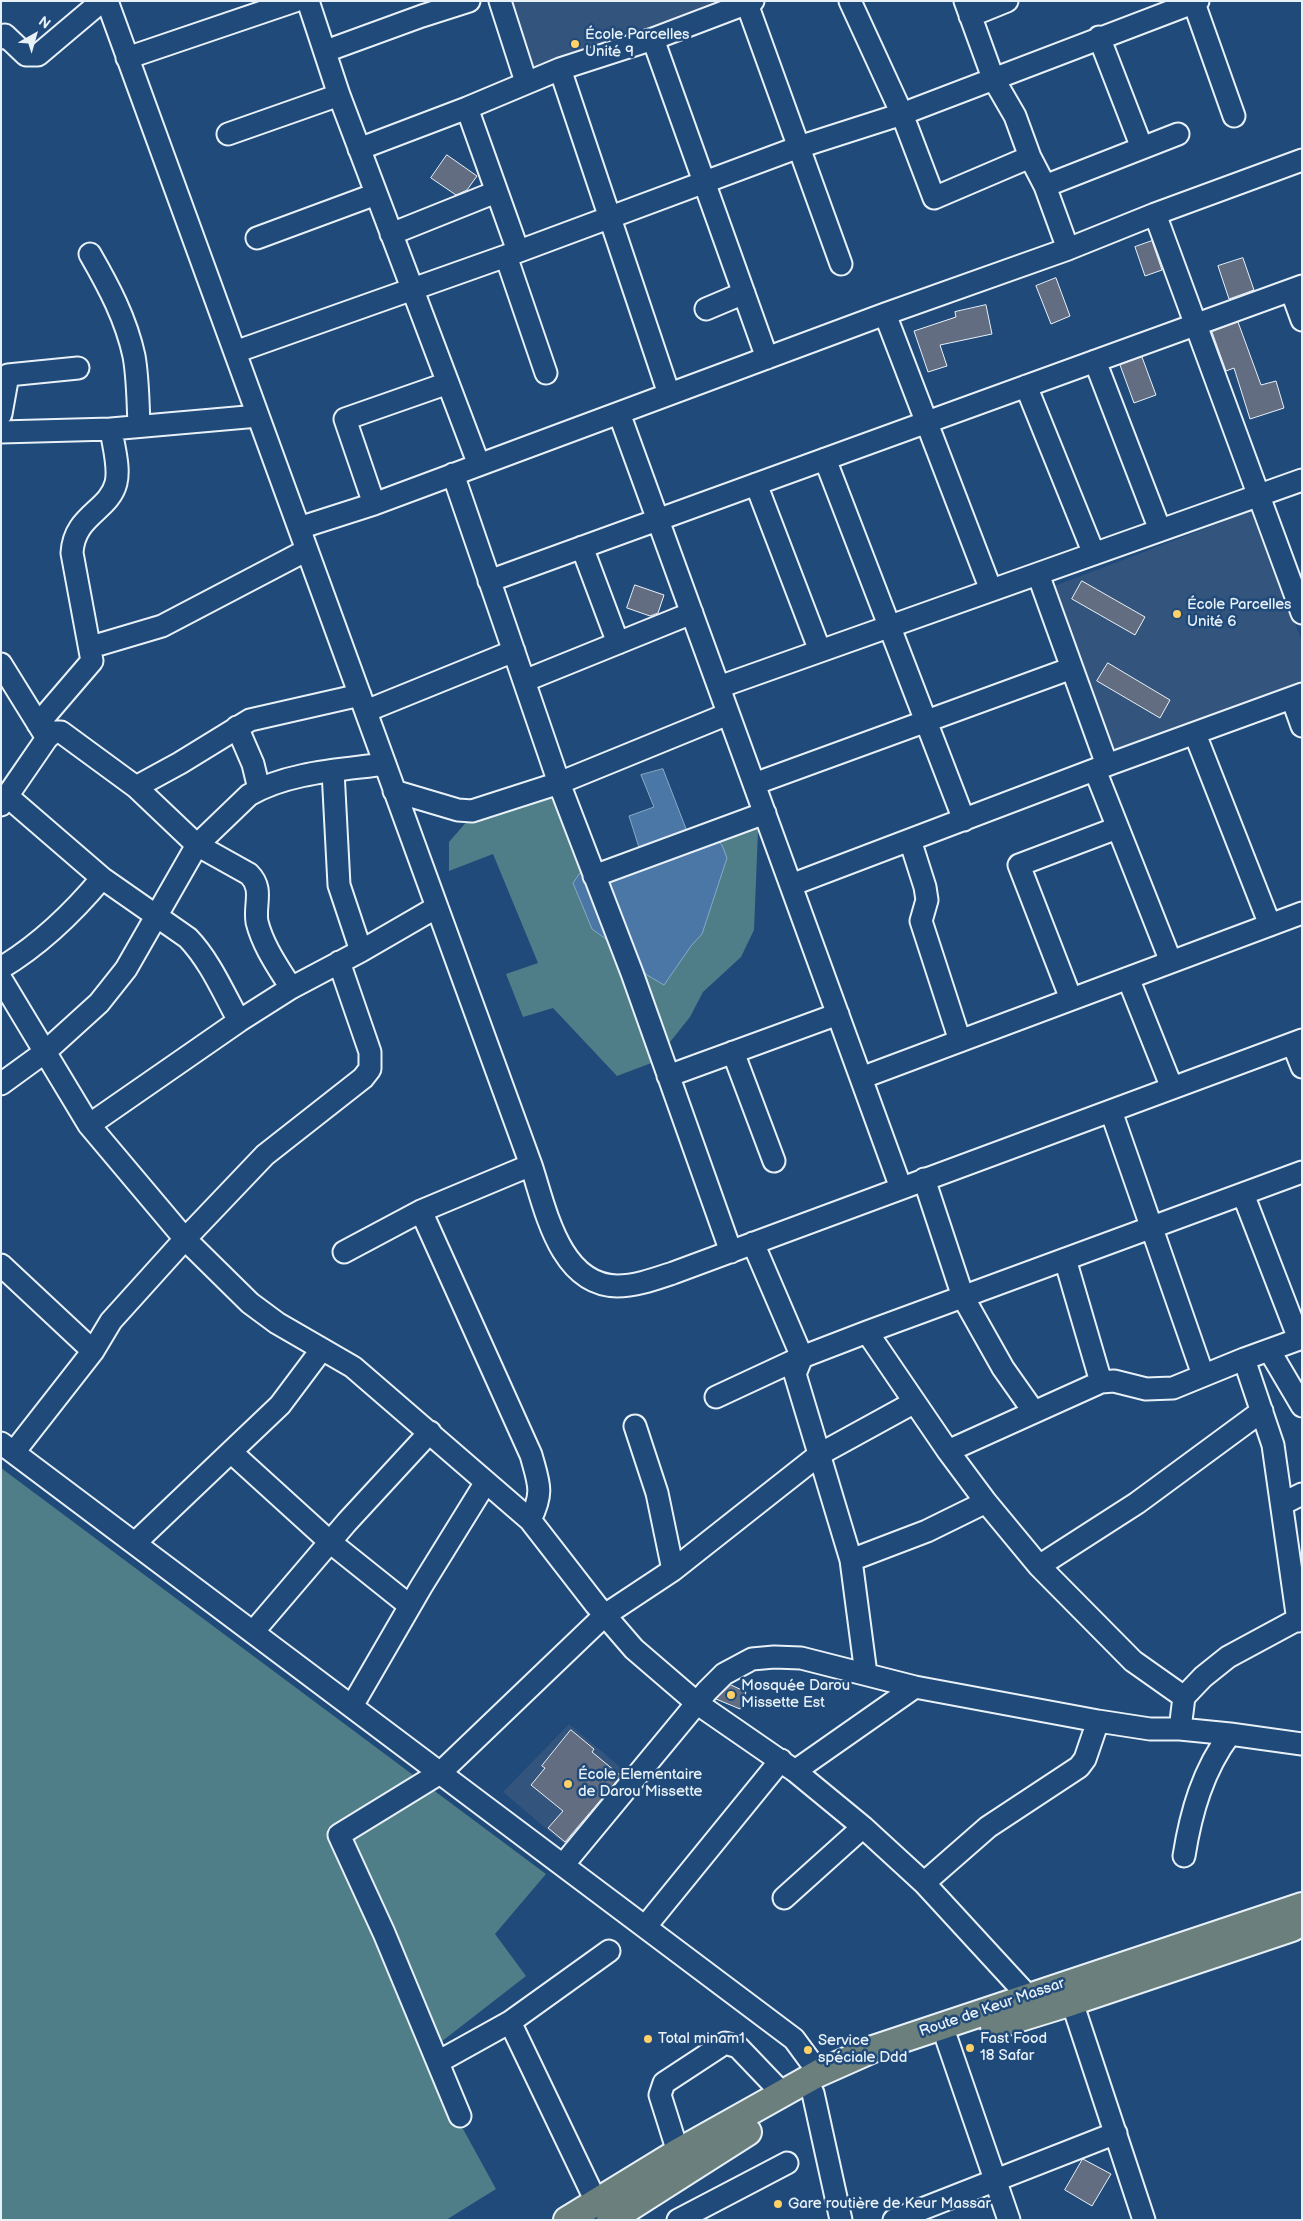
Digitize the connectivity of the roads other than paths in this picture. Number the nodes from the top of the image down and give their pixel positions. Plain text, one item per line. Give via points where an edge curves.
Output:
1 (102, 1) edge
2 (107, 1) edge
3 (295, 1) edge
4 (308, 1) edge
5 (470, 1) edge
6 (500, 1) edge
7 (850, 1) edge
8 (1007, 1) edge
9 (749, 2) edge
10 (1196, 2) edge
11 (1160, 8) edge
12 (967, 9) edge
13 (2, 35) edge
14 (1099, 37) junction
15 (653, 39) junction
16 (326, 51) junction
17 (127, 58) junction
18 (560, 69) junction
19 (993, 78) junction
20 (526, 82) junction
21 (338, 95) junction
22 (467, 108) junction
23 (902, 114) junction
24 (1234, 116) dead end
25 (228, 134) dead end
26 (1178, 134) dead end
27 (799, 147) junction
28 (1142, 148) junction
29 (359, 149) junction
30 (1030, 158) junction
31 (1302, 160) edge
32 (704, 182) junction
33 (1045, 186) junction
34 (496, 192) junction
35 (376, 194) junction
36 (1154, 214) junction
37 (608, 217) junction
38 (391, 234) junction
39 (257, 238) dead end
40 (1068, 249) junction
41 (512, 253) junction
42 (90, 254) dead end
43 (840, 264) dead end
44 (412, 288) junction
45 (1296, 288) edge
46 (744, 293) junction
47 (706, 309) dead end
48 (885, 314) junction
49 (1302, 320) edge
50 (1196, 325) junction
51 (235, 352) junction
52 (767, 358) junction
53 (1095, 361) junction
54 (78, 368) dead end
55 (4, 372) edge
56 (546, 373) dead end
57 (448, 383) junction
58 (1026, 386) junction
59 (669, 394) junction
60 (619, 413) junction
61 (1, 414) edge
62 (258, 416) junction
63 (927, 422) junction
64 (139, 426) junction
65 (111, 429) junction
66 (1, 432) edge
67 (825, 459) junction
68 (479, 465) junction
69 (453, 474) junction
70 (1302, 480) edge
71 (756, 484) junction
72 (1260, 495) junction
73 (374, 504) junction
74 (658, 520) junction
75 (299, 528) junction
76 (1160, 530) junction
77 (582, 547) junction
78 (307, 550) junction
79 (1094, 554) junction
80 (1038, 574) junction
81 (490, 580) junction
82 (991, 590) junction
83 (1302, 613) edge
84 (692, 614) junction
85 (889, 626) junction
86 (618, 643) junction
87 (91, 647) junction
88 (514, 651) junction
89 (820, 651) junction
90 (1, 664) edge
91 (1072, 668) junction
92 (524, 681) junction
93 (718, 687) junction
94 (1297, 696) edge
95 (363, 703) junction
96 (728, 714) junction
97 (926, 722) junction
98 (237, 726) junction
99 (1302, 726) edge
100 (42, 731) junction
101 (1195, 734) junction
102 (385, 764) junction
103 (1101, 768) junction
104 (333, 771) junction
105 (558, 783) junction
106 (754, 784) junction
107 (136, 787) junction
108 (260, 789) junction
109 (394, 791) junction
110 (4, 801) edge
111 (764, 812) junction
112 (964, 820) junction
113 (1118, 828) junction
114 (910, 840) junction
115 (197, 845) junction
116 (594, 876) junction
117 (102, 878) junction
118 (791, 885) junction
119 (437, 907) junction
120 (1302, 913) edge
121 (155, 916) junction
122 (1270, 925) junction
123 (361, 951) junction
124 (338, 962) junction
125 (1170, 962) junction
126 (1, 968) edge
127 (1128, 978) junction
128 (1, 979) edge
129 (291, 988) junction
130 (1071, 999) junction
131 (838, 1014) junction
132 (239, 1021) junction
133 (960, 1041) junction
134 (1297, 1042) edge
135 (46, 1052) junction
136 (734, 1052) junction
137 (1302, 1067) edge
138 (668, 1076) junction
139 (861, 1078) junction
140 (1, 1084) edge
141 (1172, 1088) junction
142 (1110, 1111) junction
143 (89, 1125) junction
144 (774, 1161) dead end
145 (531, 1165) junction
146 (1302, 1172) edge
147 (924, 1180) junction
148 (901, 1188) junction
149 (1243, 1194) junction
150 (421, 1211) junction
151 (1151, 1228) junction
152 (185, 1239) junction
153 (753, 1243) junction
154 (344, 1252) dead end
155 (731, 1252) junction
156 (1066, 1259) junction
157 (1, 1265) edge
158 (963, 1297) junction
159 (867, 1332) junction
160 (1301, 1339) edge
161 (322, 1349) junction
162 (1269, 1350) junction
163 (93, 1351) junction
164 (802, 1357) junction
165 (1244, 1359) junction
166 (1203, 1375) junction
167 (1101, 1382) junction
168 (716, 1397) dead end
169 (1299, 1398) edge
170 (913, 1402) junction
171 (1262, 1411) junction
172 (1034, 1412) junction
173 (635, 1426) dead end
174 (430, 1432) junction
175 (7, 1447) edge
176 (948, 1451) junction
177 (231, 1452) junction
178 (820, 1454) junction
179 (486, 1482) junction
180 (1302, 1494) edge
181 (986, 1502) junction
182 (1282, 1504) junction
183 (530, 1520) junction
184 (330, 1542) junction
185 (134, 1543) junction
186 (851, 1560) junction
187 (1039, 1566) junction
188 (673, 1570) junction
189 (410, 1606) junction
190 (605, 1615) junction
191 (1300, 1619) edge
192 (253, 1632) junction
193 (866, 1674) junction
194 (915, 1687) junction
195 (1184, 1697) junction
196 (698, 1704) junction
197 (352, 1706) junction
198 (1098, 1722) junction
199 (1180, 1729) junction
200 (1230, 1734) junction
201 (1302, 1744) edge
202 (788, 1765) junction
203 (440, 1773) junction
204 (862, 1827) junction
205 (1184, 1856) dead end
206 (563, 1865) junction
207 (924, 1883) junction
208 (784, 1898) dead end
209 (1302, 1906) edge
210 (1302, 1924) edge
211 (645, 1927) junction
212 (609, 1951) dead end
213 (1028, 1996) junction
214 (1072, 2002) junction
215 (510, 2022) junction
216 (947, 2040) junction
217 (438, 2062) junction
218 (816, 2083) junction
219 (782, 2094) junction
220 (460, 2116) dead end
221 (1116, 2132) junction
222 (678, 2152) junction
223 (787, 2163) dead end
224 (996, 2180) junction
225 (604, 2214) edge
226 (900, 2219) edge
227 (567, 2220) edge
228 (678, 2220) edge
229 (841, 2220) edge
230 (1009, 2220) edge
231 (1144, 2220) edge

1 - 13 street via 38,55 26,55
2 - 17 street
3 - 17 street
4 - 16 street
5 - 16 street
6 - 20 street
7 - 23 street
8 - 12 street
9 - 15 street
9 - 27 street
10 - 11 street
10 - 24 street
11 - 14 street
12 - 19 street
14 - 19 street
14 - 28 street
15 - 18 street
15 - 32 street
16 - 21 street
17 - 51 street
18 - 20 street
18 - 37 street
19 - 23 street
19 - 30 street via 1015,116
20 - 22 street
21 - 25 street
21 - 29 street
22 - 29 street
22 - 34 street
23 - 27 street
23 - 30 street via 934,198
26 - 28 street
27 - 32 street
27 - 43 street
28 - 33 street
29 - 35 street
30 - 33 street
31 - 36 street
32 - 37 street
32 - 46 street
33 - 40 street
34 - 38 street
34 - 41 street
35 - 38 street
35 - 39 street
36 - 40 street
36 - 50 street
37 - 41 street
37 - 59 street
38 - 44 street
40 - 48 street
41 - 44 street
41 - 56 street
42 - 64 street via 114,296 125,324 134,358
44 - 51 street
44 - 57 street
45 - 49 street
45 - 50 street
46 - 47 street
46 - 52 street
48 - 52 street
48 - 63 street
50 - 53 street
50 - 72 street
51 - 62 street
52 - 59 street
53 - 58 street
53 - 76 street
54 - 55 street
55 - 61 street
57 - 68 street
57 - 73 street via 344,419
58 - 63 street
58 - 79 street
59 - 60 street
60 - 68 street
60 - 74 street
62 - 64 street
62 - 75 street
63 - 67 street
63 - 82 street
64 - 65 street
65 - 66 street
65 - 87 street via 117,481 110,496 88,516 73,541 72,553
67 - 71 street
67 - 85 street
68 - 69 street
69 - 73 street
69 - 81 street
70 - 72 street
71 - 74 street
71 - 89 street
72 - 76 street
72 - 83 street
73 - 75 street
74 - 77 street
74 - 84 street
75 - 78 street
76 - 79 street
77 - 81 street
77 - 86 street
78 - 87 street via 162,626
78 - 95 street
79 - 80 street
80 - 82 street
80 - 91 street
81 - 88 street
82 - 85 street
84 - 86 street
84 - 93 street
85 - 89 street
85 - 97 street
86 - 92 street
87 - 100 street via 89,667
88 - 92 street
88 - 95 street
89 - 93 street
90 - 100 street
91 - 97 street
91 - 103 street
92 - 105 street
93 - 96 street
94 - 99 street
94 - 101 street
95 - 98 street via 250,720
95 - 102 street
96 - 105 street
96 - 106 street
97 - 106 street
97 - 112 street
98 - 107 street
98 - 108 street via 254,764
100 - 107 street via 61,732
100 - 110 street
101 - 103 street
101 - 122 street
102 - 104 street
102 - 109 street
103 - 112 street
103 - 113 street
104 - 108 street
104 - 123 street via 339,884
105 - 109 street via 472,811
105 - 116 street
106 - 111 street
107 - 115 street
108 - 115 street via 249,795
109 - 119 street
110 - 117 street
111 - 116 street
111 - 118 street
112 - 114 street
113 - 125 street
113 - 130 street via 1019,865
114 - 118 street
114 - 133 street via 925,887 921,922
115 - 121 street
115 - 129 street via 255,880 259,890 256,905 260,932
116 - 138 street
117 - 121 street
117 - 126 street via 52,933 26,954
118 - 131 street
119 - 123 street
119 - 145 street
120 - 122 street
121 - 132 street via 198,948
121 - 135 street via 126,969 99,1003
122 - 125 street
123 - 124 street
124 - 129 street
124 - 152 street via 370,1052 370,1070 265,1155
125 - 127 street
127 - 130 street
127 - 141 street
128 - 135 street
129 - 132 street
130 - 133 street
131 - 136 street
131 - 139 street
132 - 143 street
133 - 139 street
134 - 137 street
134 - 141 street
135 - 140 street
135 - 143 street
136 - 138 street
136 - 144 street
138 - 155 street
139 - 148 street
141 - 142 street
142 - 147 street
142 - 151 street
143 - 152 street
145 - 150 street
145 - 155 street via 563,1253 574,1266 598,1282 615,1286 643,1282
146 - 149 street
147 - 148 street
147 - 158 street
148 - 153 street
149 - 151 street
149 - 160 street
150 - 154 street
150 - 183 street via 531,1455 540,1486 539,1503
151 - 156 street
151 - 166 street
152 - 161 street via 250,1303
152 - 163 street via 111,1321
153 - 155 street
153 - 164 street
156 - 158 street
156 - 167 street
157 - 163 street
158 - 159 street
158 - 172 street via 1003,1368
159 - 164 street
159 - 170 street
160 - 162 street
161 - 174 street via 353,1367
161 - 177 street via 280,1405
162 - 165 street
162 - 169 street
163 - 175 street
164 - 168 street
164 - 178 street via 795,1374
165 - 166 street
165 - 171 street
166 - 167 street via 1161,1390 1114,1381
167 - 172 street
170 - 176 street
170 - 178 street
171 - 182 street via 1273,1445
171 - 187 street via 1138,1503
172 - 176 street
173 - 188 street via 657,1493
174 - 179 street
174 - 184 street
175 - 185 street
176 - 181 street
177 - 184 street
177 - 185 street
178 - 186 street
178 - 188 street
179 - 183 street
179 - 189 street
180 - 182 street
181 - 186 street via 927,1531
181 - 187 street
182 - 191 street
183 - 190 street
184 - 189 street
184 - 192 street
185 - 192 street
186 - 193 street
187 - 195 street via 1133,1661
188 - 190 street
189 - 197 street
190 - 196 street via 634,1649
190 - 203 street
191 - 195 street via 1228,1657
192 - 197 street
193 - 194 street
193 - 196 street via 801,1658 774,1656 752,1659 724,1674
194 - 198 street
194 - 202 street
195 - 199 street
196 - 202 street
196 - 206 street
197 - 203 street
198 - 199 street via 1150,1729
198 - 207 street via 1079,1768 988,1827
199 - 200 street
200 - 201 street
200 - 205 street via 1205,1774 1191,1818
202 - 204 street
202 - 211 street
203 - 206 street
203 - 217 street via 339,1834
204 - 207 street
204 - 208 street
206 - 211 street
207 - 213 street
209 - 213 main road, Route de Keur Massar
210 - 214 main road, Route de Keur Massar
211 - 218 street via 794,2039
212 - 215 street
213 - 218 main road, Route de Keur Massar via 873,2049
214 - 216 main road, Route de Keur Massar
214 - 221 street
215 - 217 street
215 - 225 street
216 - 218 main road, Route de Keur Massar
216 - 224 street
217 - 220 street
218 - 219 main road, Route de Keur Massar
218 - 225 main road, Route de Keur Massar
218 - 229 street
219 - 222 main road, Route de Keur Massar
219 - 222 street via 738,2047 725,2043 664,2083 660,2089
221 - 224 street
221 - 231 street
222 - 225 main road, Route de Keur Massar
223 - 228 street
224 - 226 street
224 - 230 street
225 - 227 main road, Route de Keur Massar

